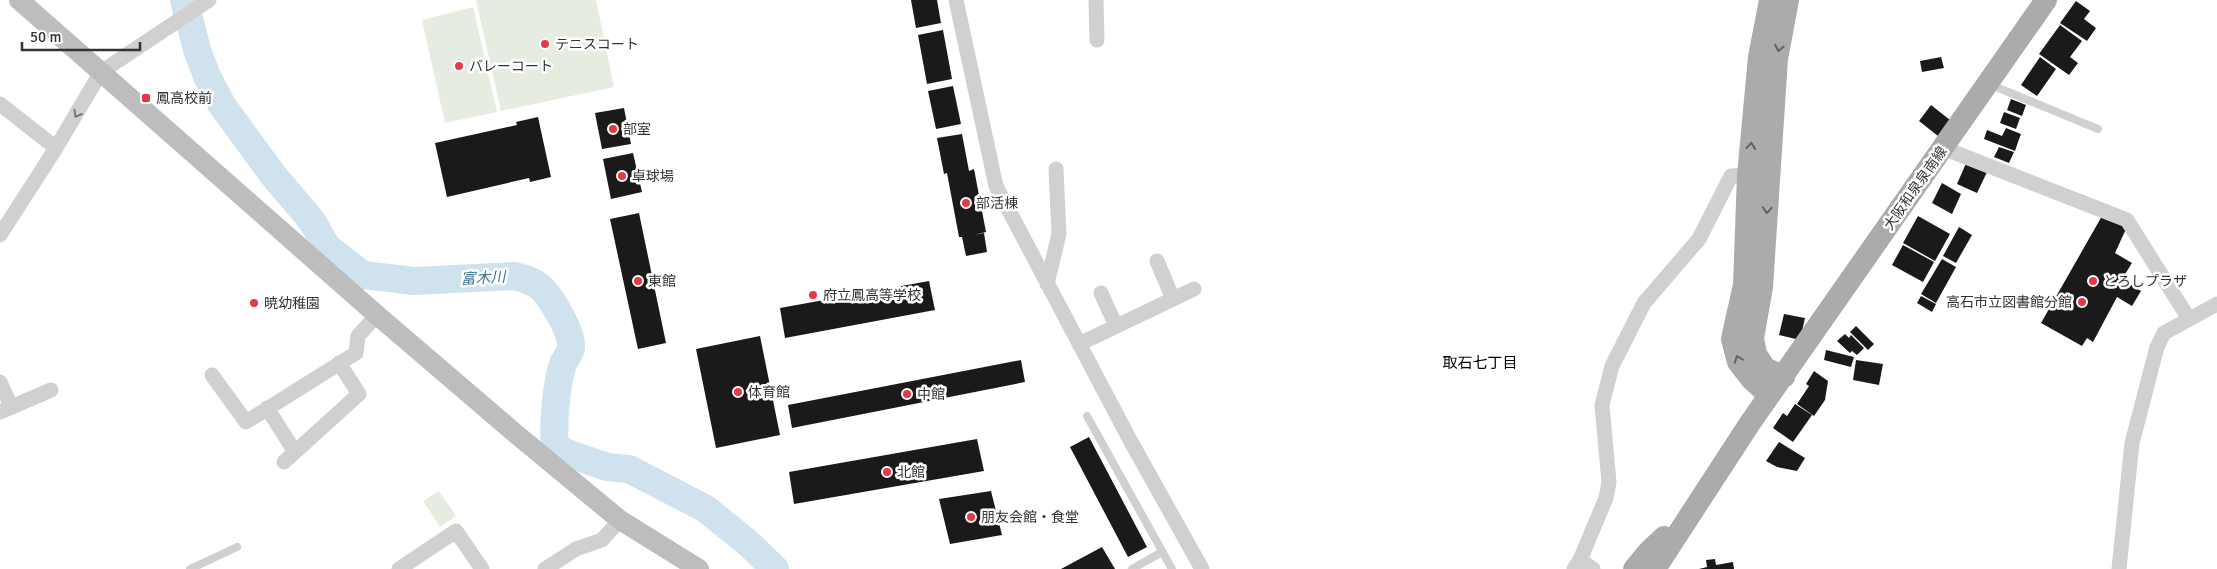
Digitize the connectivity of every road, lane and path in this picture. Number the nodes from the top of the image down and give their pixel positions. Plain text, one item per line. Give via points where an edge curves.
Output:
1 (19, 0) edge
2 (209, 0) edge
3 (956, 0) edge
4 (1096, 0) edge
5 (1770, 0) edge
6 (1788, 0) edge
7 (2046, 0) edge
8 (1097, 40) dead end
9 (101, 72) junction
10 (1988, 84) junction
11 (0, 104) edge
12 (2098, 129) dead end
13 (56, 148) junction
14 (1943, 148) junction
15 (1056, 169) dead end
16 (1748, 175) junction
17 (5, 216) edge
18 (0, 234) edge
19 (1157, 261) dead end
20 (1047, 284) junction
21 (1194, 289) dead end
22 (1101, 293) dead end
23 (1173, 299) junction
24 (2217, 304) edge
25 (377, 315) junction
26 (2189, 319) junction
27 (1116, 326) junction
28 (1079, 344) junction
29 (339, 363) junction
30 (212, 375) dead end
31 (1784, 377) junction
32 (0, 382) edge
33 (51, 390) dead end
34 (1769, 395) junction
35 (267, 408) junction
36 (5, 409) edge
37 (1087, 416) dead end
38 (1693, 511) junction
39 (620, 520) junction
40 (237, 547) dead end
41 (1162, 552) junction
42 (1577, 564) edge
43 (190, 569) edge
44 (400, 569) edge
45 (482, 569) edge
46 (545, 569) edge
47 (699, 569) edge
48 (1132, 569) edge
49 (1172, 569) edge
50 (1202, 569) edge
51 (1593, 569) edge
52 (1634, 569) edge
53 (1655, 569) edge
54 (2119, 569) edge

1 - 9 street
2 - 9 street
3 - 20 street via 996,186
4 - 8 street
16 -> 5 main road via 1758,57
6 -> 31 main road via 1777,59 1762,287 1753,338 1756,354 1765,368
7 - 10 main road, 大阪和泉泉南線
9 -> 13 street
9 - 25 street
10 - 12 lane
10 - 14 main road, 大阪和泉泉南線
11 - 13 street
13 - 17 street
14 - 26 street via 2127,220
14 - 31 main road, 大阪和泉泉南線
15 - 20 street via 1059,234
34 -> 16 main road via 1738,362 1732,339 1744,285
16 - 42 street via 1731,176 1699,239 1644,303 1612,366 1602,404 1609,482 1606,498
17 - 18 street
19 - 23 street
20 - 28 street
21 - 23 street
22 - 27 street
23 - 27 street
24 - 26 street
25 - 29 street via 358,336 356,353
25 - 39 street
26 - 54 street via 2164,333 2157,347 2132,443
27 - 28 street
28 - 50 street
29 - 35 street
29 - 35 street via 359,394 289,457
30 - 35 street via 246,422
31 - 34 main road, 大阪和泉泉南線
32 - 36 street
33 - 36 street
34 - 38 main road, 大阪和泉泉南線
37 - 41 lane
38 - 52 main road, 大阪和泉泉南線
38 - 53 main road, 大阪和泉泉南線
39 - 46 street via 602,540 576,549
39 - 47 street
40 - 43 lane
41 - 48 lane
41 - 49 lane
42 - 51 street
44 - 45 street via 456,531

